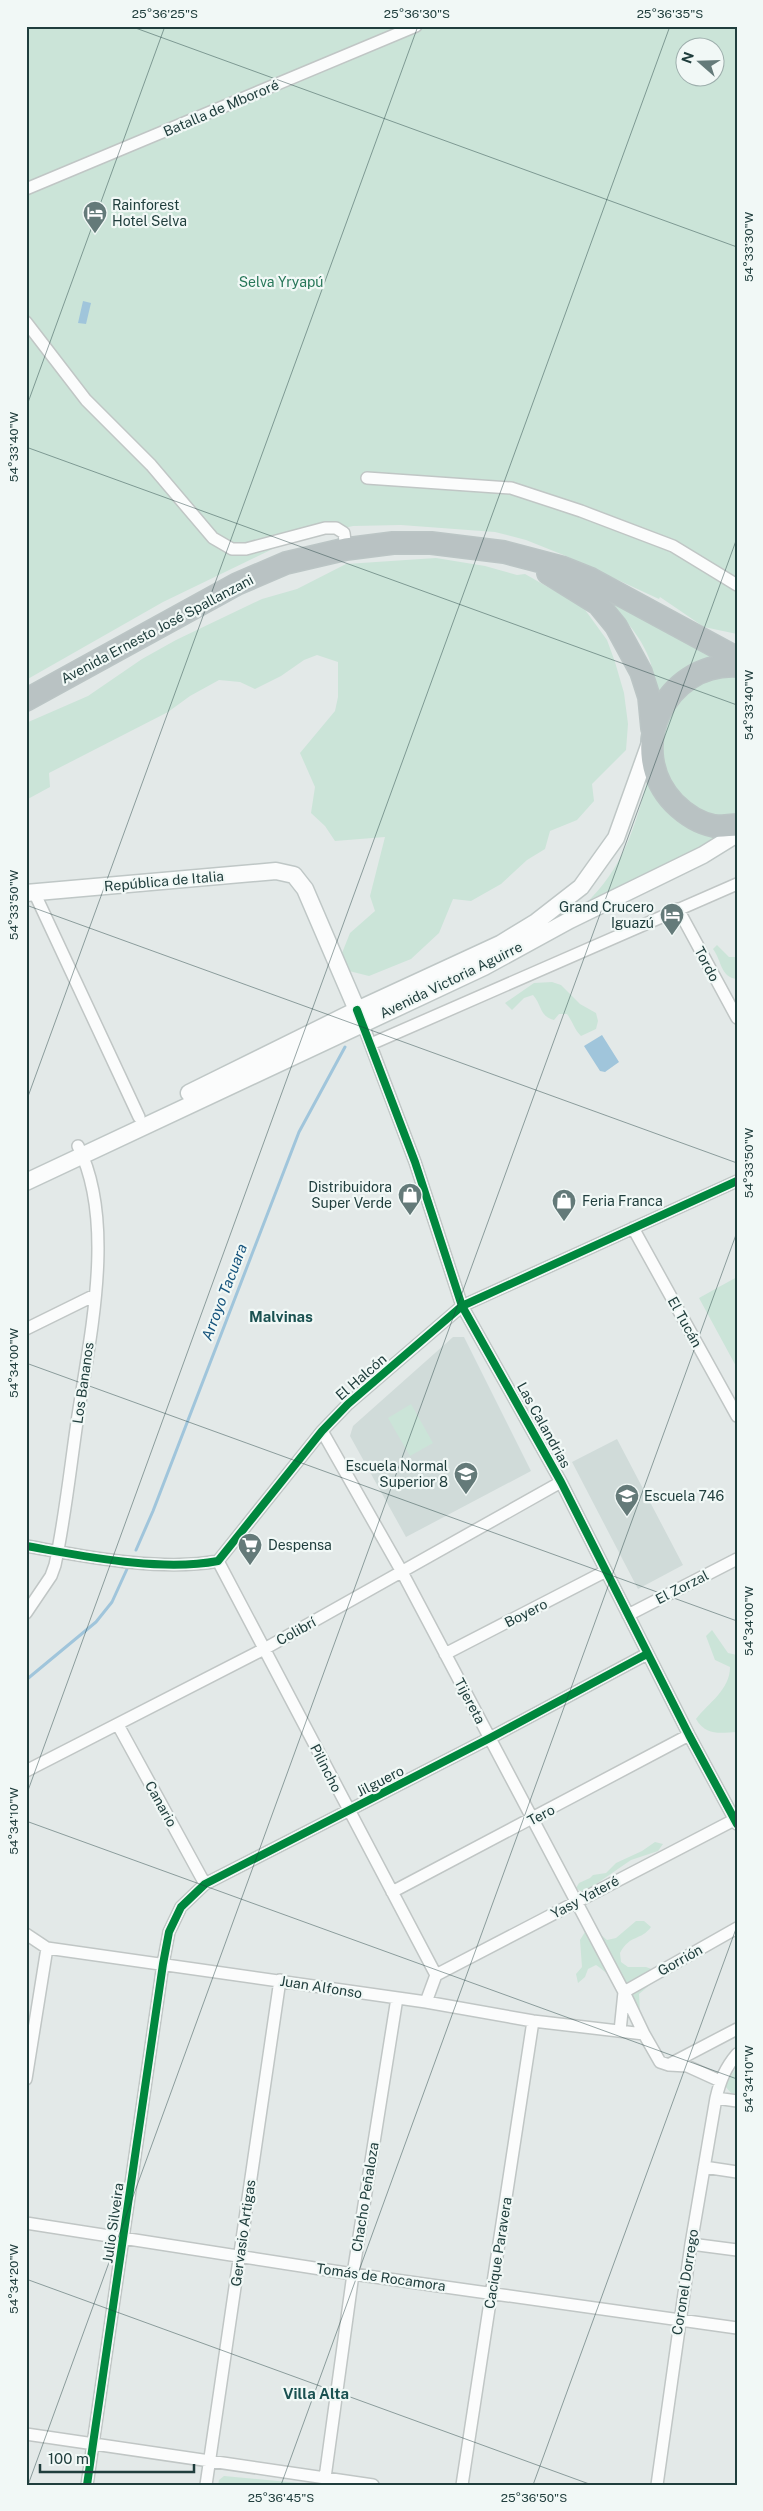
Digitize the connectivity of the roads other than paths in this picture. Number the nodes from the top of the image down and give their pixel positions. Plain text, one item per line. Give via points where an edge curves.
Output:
1 (416, 26) edge
2 (26, 190) edge
3 (26, 322) edge
4 (367, 478) dead end
5 (346, 548) junction
6 (527, 560) junction
7 (737, 585) edge
8 (735, 659) edge
9 (26, 700) edge
10 (652, 736) junction
11 (737, 825) edge
12 (737, 834) edge
13 (737, 884) edge
14 (30, 892) edge
15 (678, 909) junction
16 (360, 1017) junction
17 (737, 1018) edge
18 (371, 1044) junction
19 (139, 1117) junction
20 (80, 1150) junction
21 (26, 1170) edge
22 (737, 1181) edge
23 (26, 1182) edge
24 (634, 1228) junction
25 (96, 1295) junction
26 (462, 1306) junction
27 (26, 1329) edge
28 (733, 1401) edge
29 (737, 1416) edge
30 (322, 1431) junction
31 (561, 1482) junction
32 (26, 1546) edge
33 (58, 1551) junction
34 (737, 1559) edge
35 (218, 1561) junction
36 (606, 1571) junction
37 (402, 1572) junction
38 (26, 1613) edge
39 (628, 1614) junction
40 (266, 1648) junction
41 (446, 1654) junction
42 (647, 1654) junction
43 (118, 1725) junction
44 (688, 1736) junction
45 (490, 1738) junction
46 (26, 1771) edge
47 (348, 1812) junction
48 (533, 1820) junction
49 (735, 1822) edge
50 (205, 1884) junction
51 (392, 1892) junction
52 (576, 1902) junction
53 (737, 1928) edge
54 (26, 1934) edge
55 (47, 1948) junction
56 (163, 1964) junction
57 (436, 1975) junction
58 (280, 1980) junction
59 (624, 1992) junction
60 (397, 1998) junction
61 (426, 2002) junction
62 (533, 2021) junction
63 (737, 2029) edge
64 (620, 2031) junction
65 (644, 2034) junction
66 (737, 2054) edge
67 (669, 2065) junction
68 (26, 2079) edge
69 (720, 2081) junction
70 (716, 2098) junction
71 (737, 2101) edge
72 (704, 2167) junction
73 (737, 2172) edge
74 (26, 2223) edge
75 (124, 2239) junction
76 (691, 2244) junction
77 (737, 2250) edge
78 (240, 2257) junction
79 (353, 2274) junction
80 (493, 2292) junction
81 (680, 2320) junction
82 (737, 2328) edge
83 (26, 2434) edge
84 (93, 2443) junction
85 (209, 2460) junction
86 (324, 2481) edge
87 (87, 2485) edge
88 (206, 2485) edge
89 (372, 2485) edge
90 (462, 2485) edge
91 (657, 2485) edge

1 - 2 street, Batalla de Mbororé
3 - 5 street via 86,400 151,465 213,538 232,549 246,549 336,528 344,533
4 - 7 street via 511,488 673,546
5 - 6 highway, Avenida Ernesto José Spallanzani via 431,543 504,552
5 - 9 highway, Avenida Ernesto José Spallanzani via 286,563 237,584
6 - 8 highway, Avenida Ernesto José Spallanzani via 561,567 591,579
6 - 10 highway, Avenida Ernesto José Spallanzani via 598,604 616,626 641,672 649,697
8 - 10 highway via 680,684 658,713
10 - 11 highway, Avenida Ernesto José Spallanzani via 652,761 657,779 680,810 714,826
10 - 16 main road, Avenida Victoria Aguirre via 616,838 581,888 500,944
12 - 16 main road, Avenida Victoria Aguirre via 484,967
13 - 15 street
14 - 16 main road, República de Italia via 276,871 294,875 304,889
14 - 19 street
15 - 17 street, Tordo
15 - 18 street
16 - 18 street, Las Calandrias
16 - 19 main road, Avenida Victoria Aguirre
16 - 20 main road, Avenida Victoria Aguirre
18 - 26 street, Las Calandrias via 415,1162
19 - 20 main road, Avenida Victoria Aguirre
20 - 21 main road, Avenida Victoria Aguirre
20 - 23 main road, Avenida Victoria Aguirre
20 - 25 street, Los Bananos via 95,1202
22 - 24 street, El Halcón
24 - 26 street, El Halcón
24 - 28 street, El Tucán
25 - 27 street
25 - 33 street, Los Bananos
26 - 30 street, El Halcón via 348,1404
26 - 31 street, Las Calandrias
28 - 29 street, El Tucán
30 - 35 street, El Halcón
30 - 37 street, Tijereta
31 - 36 street, Las Calandrias
31 - 37 street, Colibrí
32 - 33 street
33 - 35 street via 154,1564 198,1565
33 - 38 street, Los Bananos via 51,1576
34 - 39 street, El Zorzal
35 - 40 street, Pilincho
36 - 39 street, Las Calandrias
36 - 41 street, Boyero
37 - 40 street, Colibrí
37 - 41 street, Tijereta
39 - 42 street, Las Calandrias
40 - 43 street, Colibrí
40 - 47 street, Pilincho
41 - 45 street, Tijereta
42 - 44 street, Las Calandrias
42 - 45 street, Jilguero
43 - 46 street, Colibrí
43 - 50 street, Canario
44 - 48 street, Tero
44 - 49 street, Las Calandrias
45 - 47 street, Jilguero
45 - 48 street, Tijereta
47 - 50 street, Jilguero
47 - 51 street, Pilincho
48 - 51 street, Tero
48 - 52 street, Tijereta
49 - 52 street, Yasy Yateré
50 - 56 street, Jilguero via 181,1907 169,1932
51 - 57 street, Pilincho
52 - 57 street, Yasy Yateré
52 - 59 street, Tijereta
53 - 59 street, Gorrión
54 - 55 street, Juan Alfonso
55 - 56 street, Juan Alfonso
55 - 68 street
56 - 58 street, Juan Alfonso
56 - 75 street, Julio Silveira
57 - 61 street
58 - 60 street, Juan Alfonso
58 - 78 street, Gervasio Artigas
59 - 64 street
59 - 65 street, Tijereta
60 - 61 street, Juan Alfonso
60 - 79 street, Chacho Peñaloza
61 - 62 street, Juan Alfonso
62 - 64 street, Juan Alfonso
62 - 80 street, Cacique Paravera
63 - 67 street
64 - 65 street, Juan Alfonso
65 - 67 street, Tijereta via 660,2062
66 - 69 street, Coronel Dorrego via 727,2065
67 - 69 street via 687,2066
69 - 70 street, Coronel Dorrego
70 - 71 street
70 - 72 street, Coronel Dorrego
72 - 73 street
72 - 76 street, Coronel Dorrego
74 - 75 street, Tomás de Rocamora
75 - 78 street, Tomás de Rocamora
75 - 84 street, Julio Silveira
76 - 77 street
76 - 81 street, Coronel Dorrego
78 - 79 street, Tomás de Rocamora
78 - 85 street, Gervasio Artigas
79 - 80 street, Tomás de Rocamora
79 - 86 street, Chacho Peñaloza
80 - 81 street, Tomás de Rocamora
80 - 90 street, Cacique Paravera
81 - 82 street, Tomás de Rocamora
81 - 91 street, Coronel Dorrego
83 - 84 street
84 - 85 street
84 - 87 street, Julio Silveira
85 - 86 street
85 - 88 street, Gervasio Artigas
86 - 89 street

